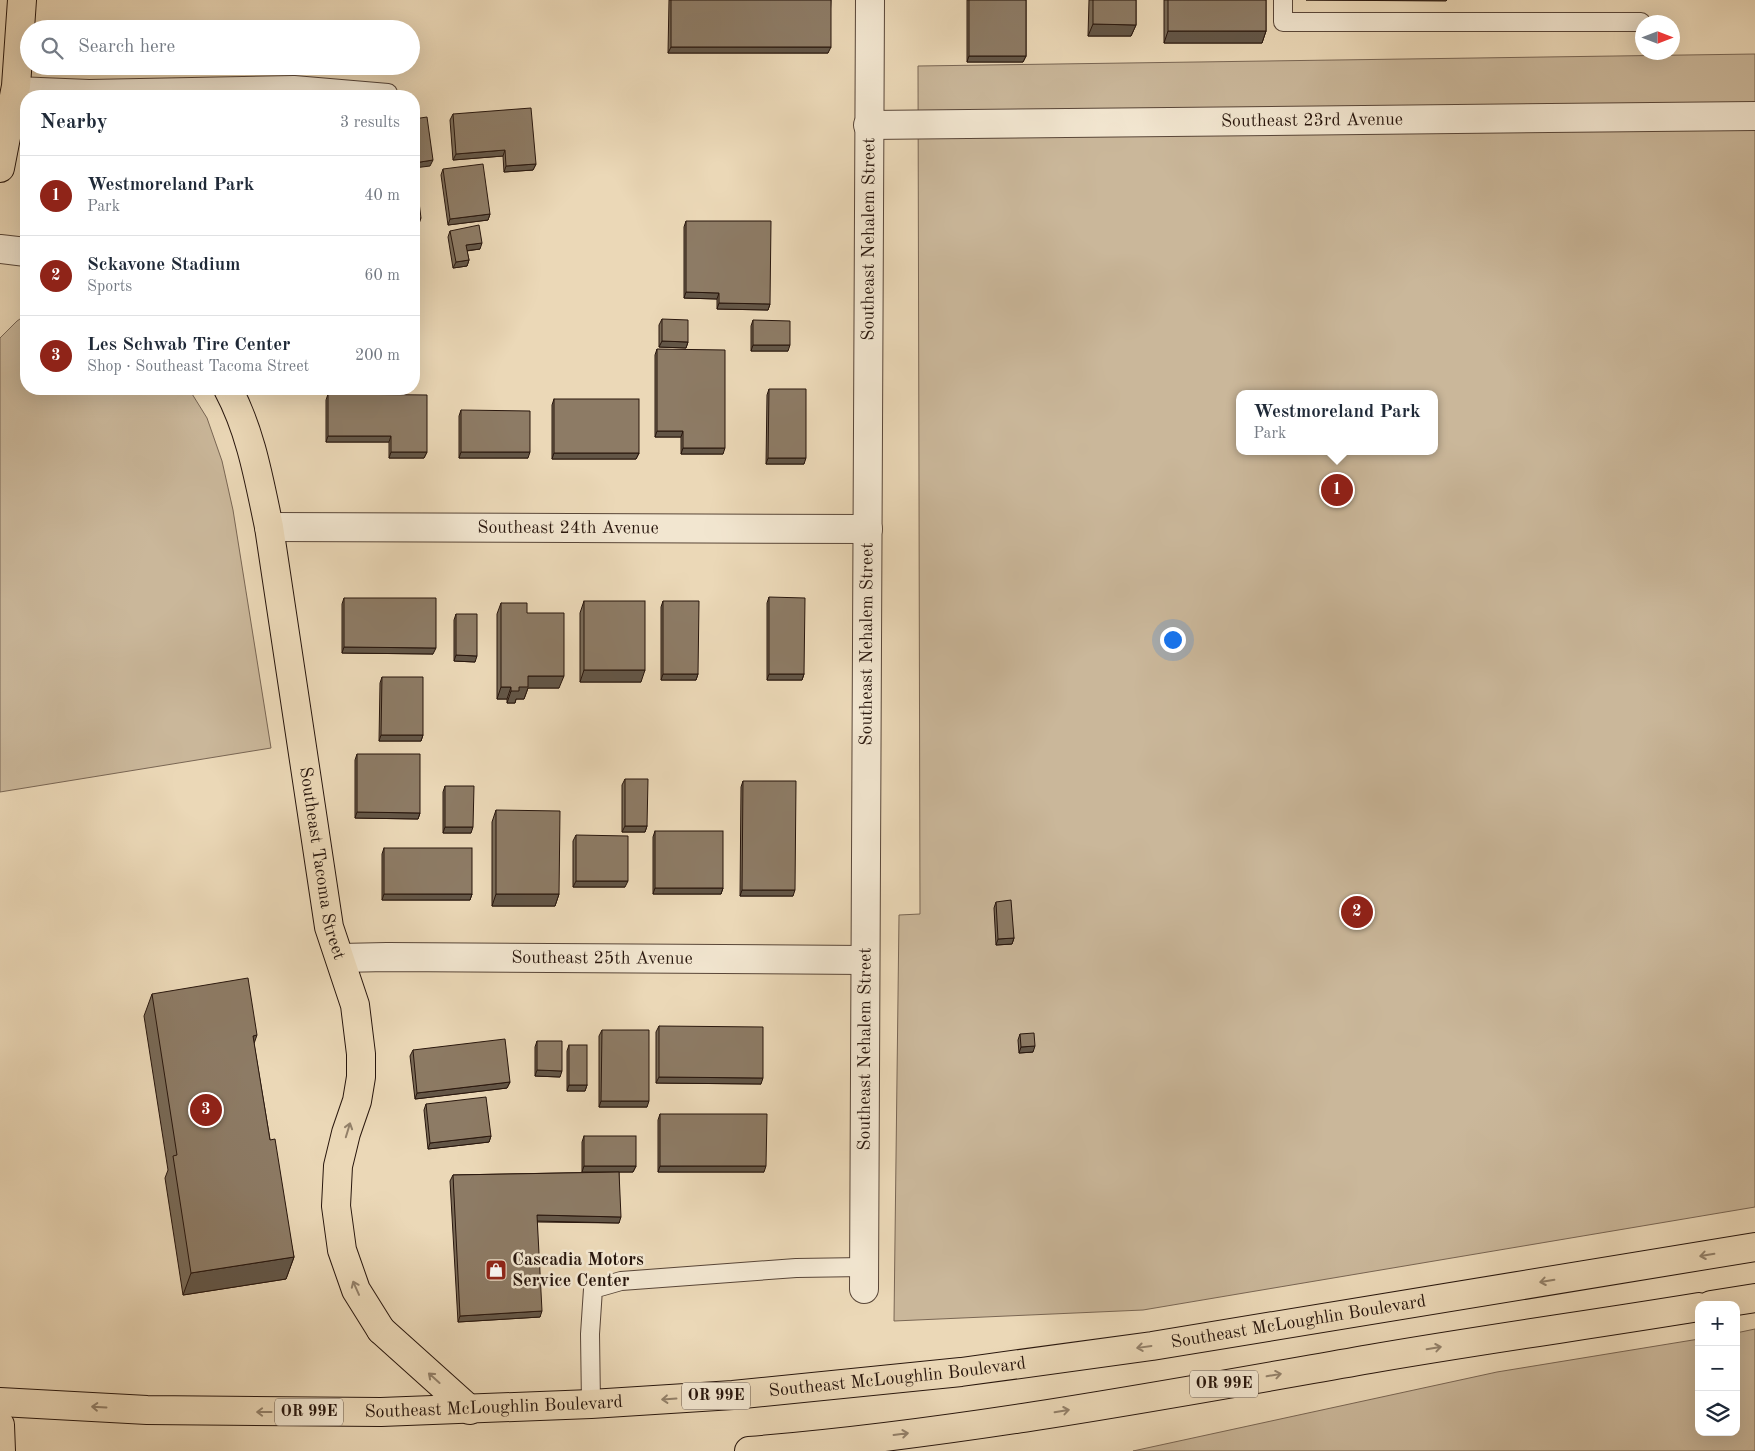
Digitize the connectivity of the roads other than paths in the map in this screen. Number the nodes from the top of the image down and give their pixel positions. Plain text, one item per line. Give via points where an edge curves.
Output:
1 (22, 0) edge
2 (870, 0) edge
3 (1283, 0) edge
4 (1635, 22) edge
5 (8, 86) edge
6 (353, 90) edge
7 (11, 114) junction
8 (1755, 116) edge
9 (868, 125) junction
10 (20, 134) edge
11 (0, 168) edge
12 (0, 250) edge
13 (20, 252) edge
14 (231, 395) edge
15 (269, 528) junction
16 (868, 529) junction
17 (340, 958) junction
18 (865, 960) junction
19 (1755, 1248) edge
20 (864, 1278) joint
21 (1755, 1298) edge
22 (1736, 1301) edge
23 (1695, 1308) edge
24 (0, 1402) edge
25 (591, 1404) junction
26 (470, 1410) junction
27 (0, 1425) edge
28 (957, 1427) junction
29 (1, 1451) edge
30 (748, 1451) edge
31 (918, 1451) edge

1 - 5 main road
2 - 9 street, Southeast Nehalem Street
3 - 4 lane via 1283,22
5 - 6 lane via 89,89 294,85
5 - 7 main road
7 - 10 main road
7 - 11 main road
8 - 9 street, Southeast 23rd Avenue
9 - 16 street, Southeast Nehalem Street
12 - 13 street
14 - 15 main road, Southeast Tacoma Street via 248,434
15 - 16 street, Southeast 24th Avenue
15 - 17 main road, Southeast Tacoma Street via 329,927
16 - 18 street, Southeast Nehalem Street
17 - 18 street, Southeast 25th Avenue
26 -> 17 main road, Southeast Tacoma Street via 381,1330 356,1290 342,1250 336,1206 338,1166 357,1101 361,1054 355,1004
18 - 20 street, Southeast Nehalem Street
19 -> 25 main road, Southeast McLoughlin Boulevard / OR 99E via 1152,1346 971,1371 733,1395
20 - 25 lane via 796,1268 621,1281 593,1289
21 - 22 main road
28 -> 23 main road, OR 99E
26 -> 24 main road, Southeast McLoughlin Boulevard / OR 99E via 148,1410
25 - 26 main road, Southeast McLoughlin Boulevard / OR 99E
27 - 29 main road
30 -> 28 main road, OR 99E
28 - 31 main road

